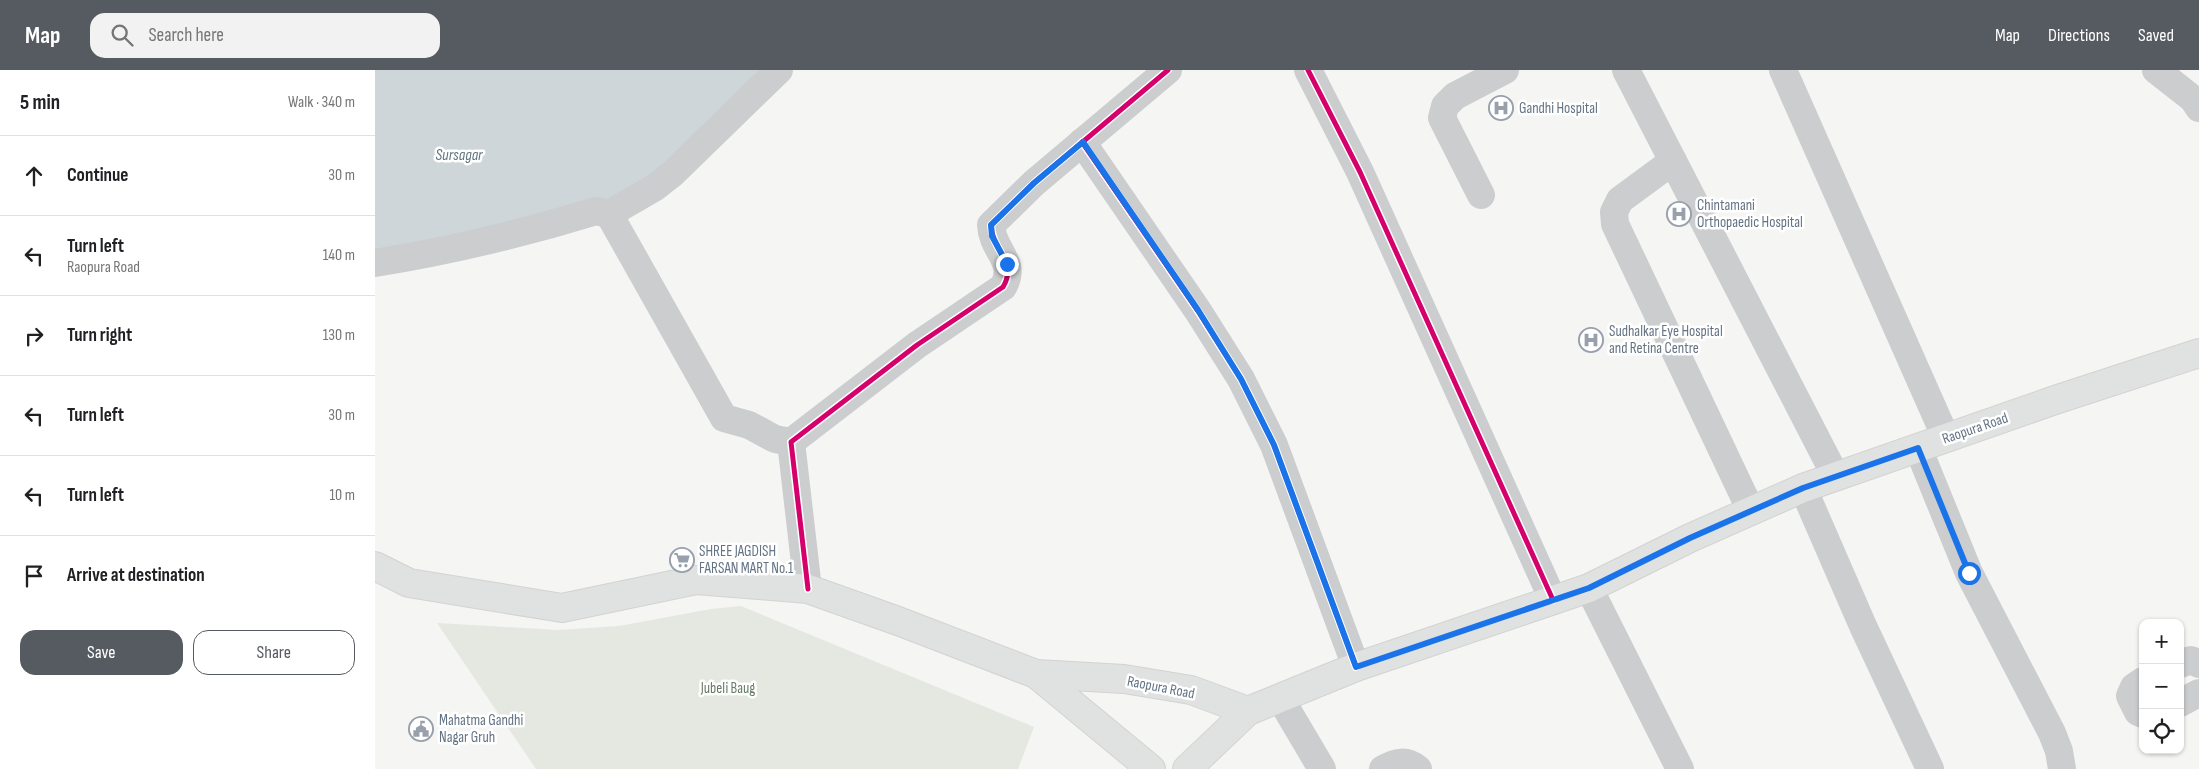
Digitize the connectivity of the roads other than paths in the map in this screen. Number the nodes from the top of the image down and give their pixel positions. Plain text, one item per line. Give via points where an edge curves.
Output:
1 (779, 70) edge
2 (1169, 70) edge
3 (1308, 70) edge
4 (1505, 70) edge
5 (1626, 70) edge
6 (1783, 70) edge
7 (2156, 70) edge
8 (2199, 108) edge
9 (1083, 142) junction
10 (1673, 161) junction
11 (1481, 195) dead end
12 (609, 214) junction
13 (375, 263) edge
14 (2199, 353) edge
15 (1946, 438) junction
16 (791, 442) junction
17 (1918, 448) junction
18 (1836, 477) junction
19 (1803, 488) junction
20 (1751, 511) junction
21 (375, 566) edge
22 (1589, 588) junction
23 (808, 589) junction
24 (1553, 600) junction
25 (2184, 663) edge
26 (2199, 664) edge
27 (1356, 667) junction
28 (1037, 674) junction
29 (2139, 684) edge
30 (2199, 693) edge
31 (1280, 698) junction
32 (2184, 701) edge
33 (1248, 711) junction
34 (2139, 712) edge
35 (1151, 769) edge
36 (1187, 769) edge
37 (1322, 769) edge
38 (1383, 769) edge
39 (1418, 769) edge
40 (1680, 769) edge
41 (1930, 769) edge
42 (2062, 769) edge

1 - 12 street via 672,174
2 - 9 street
3 - 24 street via 1360,172
4 - 11 street via 1455,96 1445,106 1442,118
5 - 10 street
6 - 15 street
7 - 8 street via 2193,99
9 - 16 street via 991,225 992,236 1009,272 1003,287 917,345
9 - 27 street via 1241,379 1274,445
10 - 18 street
10 - 20 street via 1620,200 1614,212 1615,224
12 - 13 street via 596,211 409,258
12 - 16 street via 724,418 749,425 775,439
14 - 15 main road, Raopura Road
15 - 17 main road, Raopura Road
16 - 23 street
17 - 18 main road, Raopura Road
17 - 42 street via 1969,573 2052,733
18 - 19 main road, Raopura Road
19 - 20 main road, Raopura Road
19 - 41 street
20 - 22 main road, Raopura Road
21 - 23 main road via 409,583 562,608 696,580
22 - 24 main road, Raopura Road
22 - 40 street
23 - 28 main road
24 - 27 main road, Raopura Road
25 - 26 street via 2191,660
27 - 31 main road, Raopura Road
28 - 33 main road, Raopura Road via 1125,679 1191,690
28 - 35 main road
29 - 34 street via 2130,696
30 - 32 street
31 - 33 main road, Raopura Road
31 - 37 street
33 - 36 main road
38 - 39 street via 1395,762 1411,763

